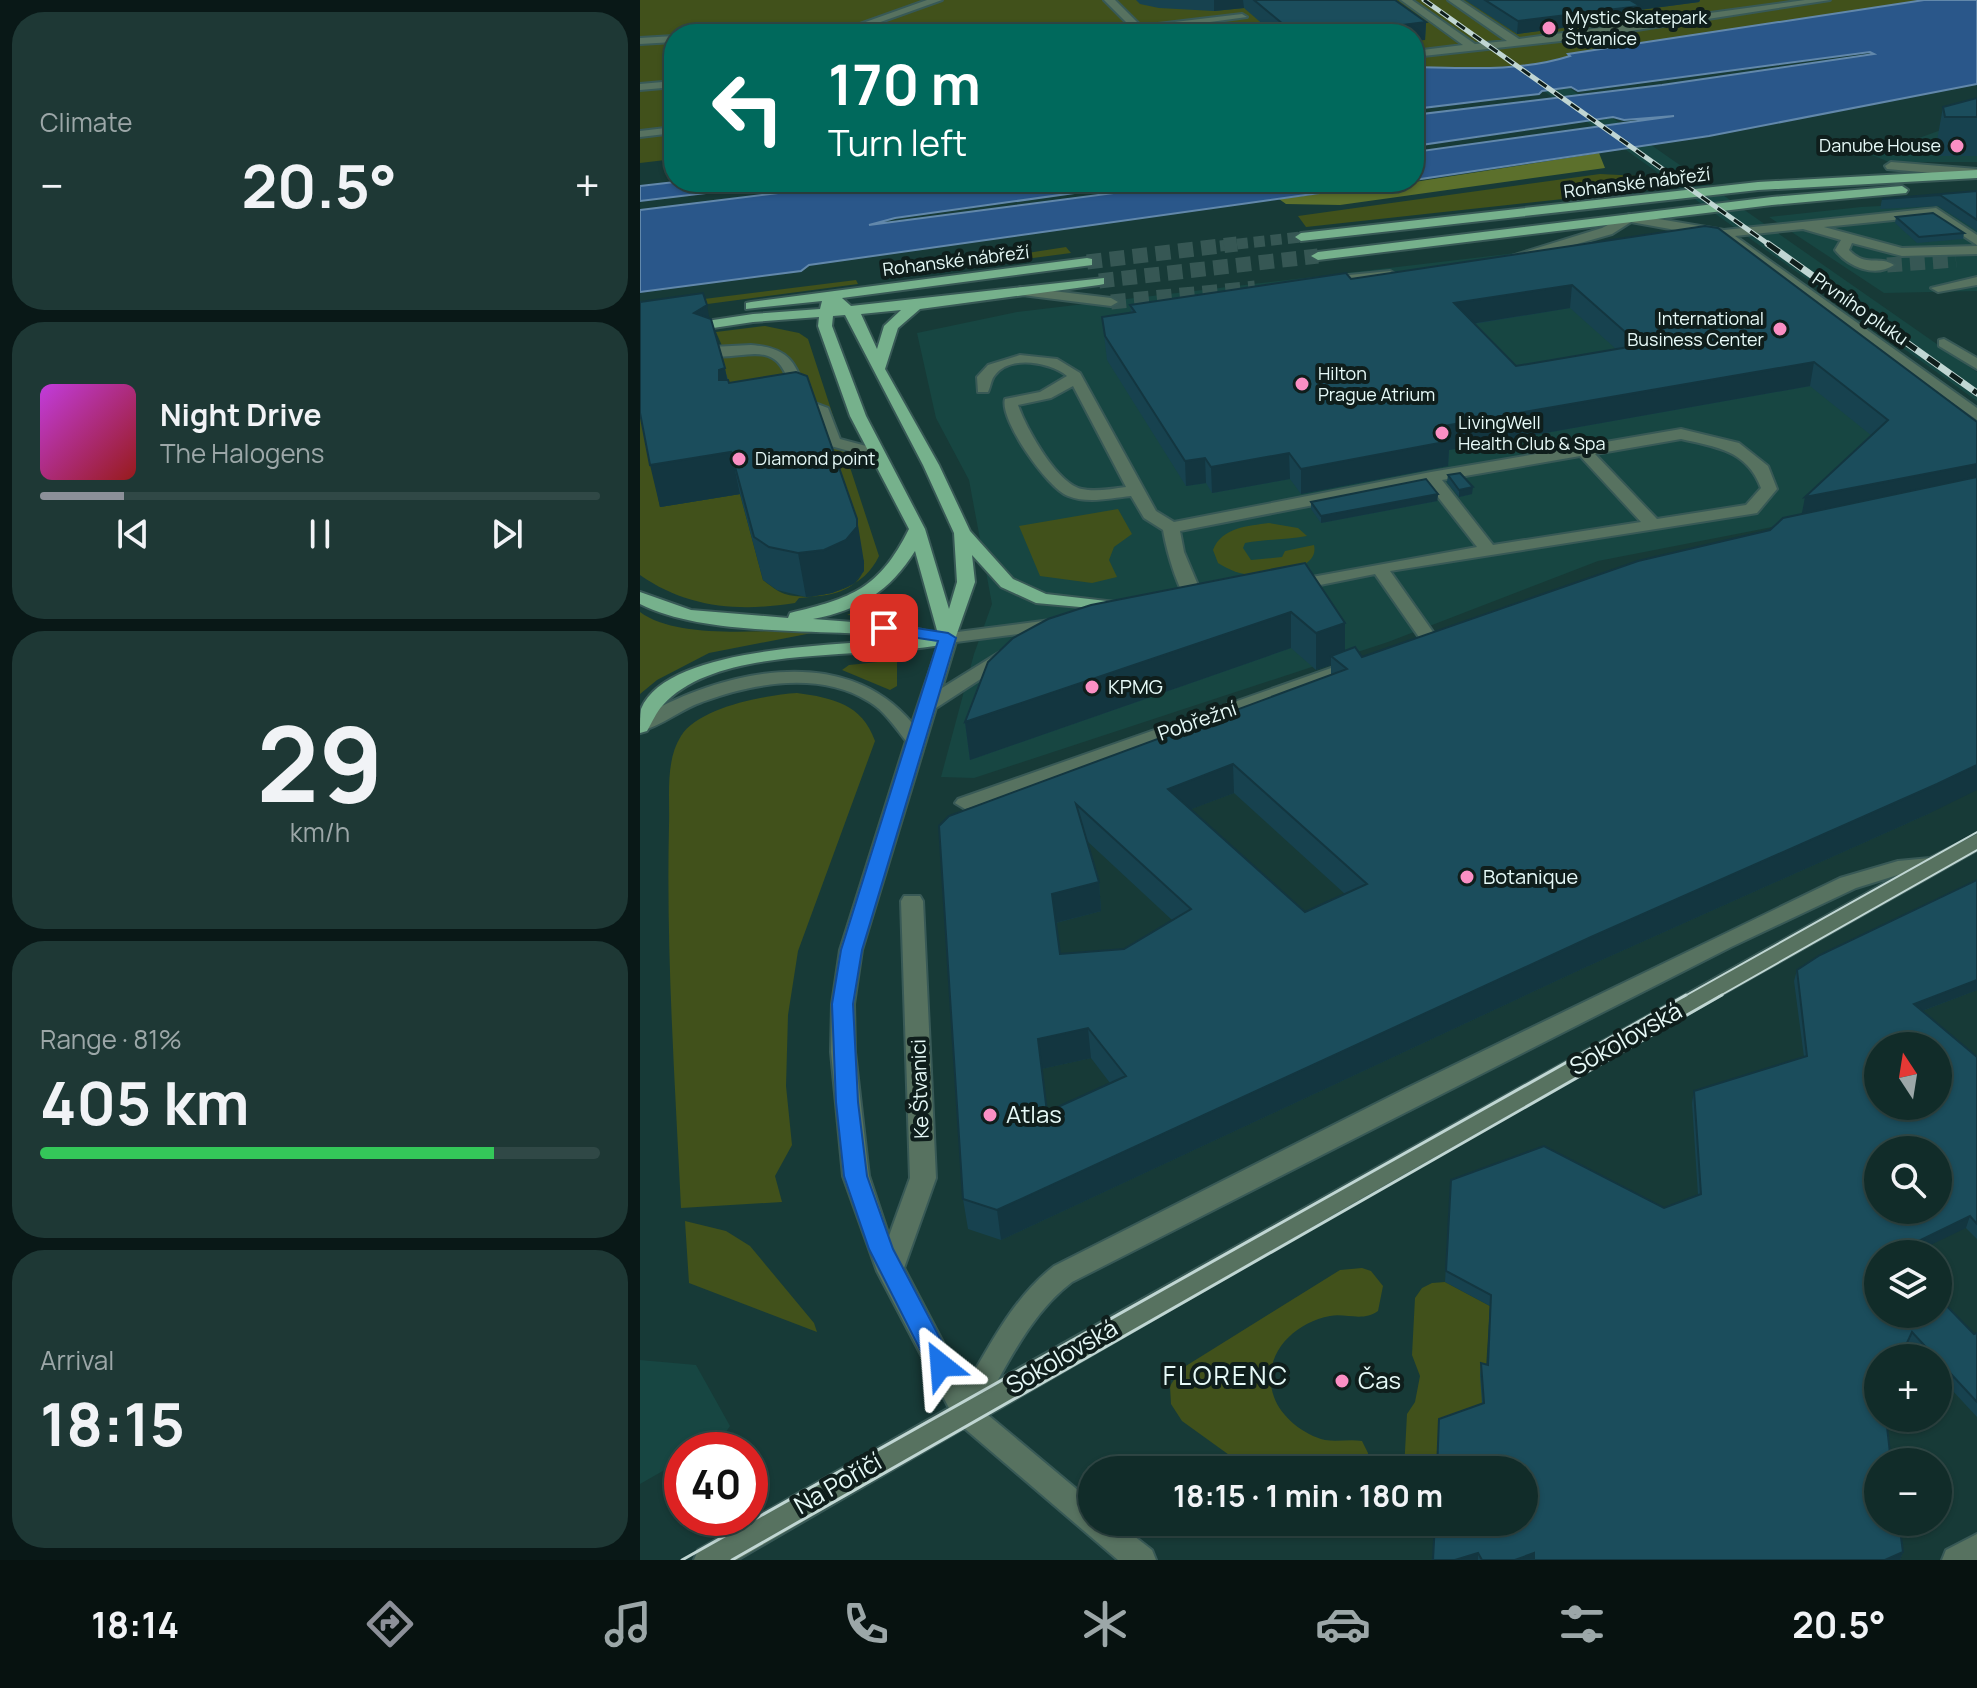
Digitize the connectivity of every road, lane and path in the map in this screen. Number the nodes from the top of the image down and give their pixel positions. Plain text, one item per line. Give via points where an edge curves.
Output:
1 (937, 0) edge
2 (1109, 0) edge
3 (1406, 0) edge
4 (1453, 0) edge
5 (1825, 0) edge
6 (1242, 17) dead end
7 (866, 24) edge
8 (1134, 24) edge
9 (1182, 24) edge
10 (664, 40) edge
11 (640, 41) edge
12 (1519, 44) junction
13 (1475, 49) junction
14 (1424, 53) edge
15 (664, 85) edge
16 (640, 87) edge
17 (664, 131) edge
18 (640, 134) edge
19 (1891, 166) dead end
20 (1977, 174) edge
21 (1977, 186) edge
22 (1629, 218) junction
23 (1797, 224) junction
24 (1722, 233) junction
25 (1301, 237) tunnel mouth
26 (1848, 239) junction
27 (1676, 240) edge
28 (1976, 246) edge
29 (1576, 255) edge
30 (1318, 256) tunnel mouth
31 (1544, 260) edge
32 (1956, 260) tunnel mouth
33 (1502, 261) edge
34 (1087, 262) tunnel mouth
35 (1887, 265) tunnel mouth
36 (1398, 274) edge
37 (1339, 280) edge
38 (1099, 281) tunnel mouth
39 (1977, 281) edge
40 (1938, 288) dead end
41 (1020, 291) junction
42 (830, 295) junction
43 (1111, 302) tunnel mouth
44 (917, 305) junction
45 (850, 311) junction
46 (824, 313) junction
47 (640, 320) edge
48 (640, 335) edge
49 (1944, 343) dead end
50 (712, 351) edge
51 (1977, 365) edge
52 (878, 369) junction
53 (1075, 376) junction
54 (983, 389) dead end
55 (1977, 415) edge
56 (1583, 450) junction
57 (875, 453) junction
58 (1431, 477) junction
59 (1136, 491) junction
60 (1652, 524) junction
61 (1171, 528) junction
62 (917, 529) junction
63 (962, 533) junction
64 (1488, 550) junction
65 (1379, 568) junction
66 (1273, 589) edge
67 (640, 597) edge
68 (1197, 604) edge
69 (1131, 613) junction
70 (752, 621) junction
71 (948, 638) junction
72 (1428, 640) edge
73 (1369, 661) edge
74 (929, 704) junction
75 (640, 726) edge
76 (916, 740) junction
77 (965, 803) dead end
78 (1977, 841) edge
79 (1941, 860) junction
80 (912, 901) dead end
81 (890, 1271) junction
82 (1150, 1306) junction
83 (1106, 1321) dead end
84 (968, 1411) junction
85 (1078, 1509) edge
86 (1111, 1536) edge
87 (1977, 1548) edge
88 (709, 1560) edge
89 (1141, 1560) edge
90 (1957, 1560) edge

1 - 7 street
2 - 8 street
3 - 13 street
4 - 12 street
5 - 12 street
6 - 9 street
10 - 11 street
12 - 13 street
13 - 14 street
15 - 16 street
17 - 18 street
19 - 20 street
20 - 25 main road, Rohanské nábřeží via 1758,186
21 - 22 main road, Rohanské nábřeží via 1844,194
22 - 24 street, Prvního pluku
22 - 30 main road, Rohanské nábřeží
22 - 33 street via 1607,231
23 - 24 street
23 - 26 street
23 - 28 street via 1907,243
23 - 28 street via 1936,212
24 - 27 street
24 - 55 street, Prvního pluku
26 - 28 street via 1902,252
26 - 35 street via 1842,250 1850,261
28 - 32 street
29 - 31 street
34 - 42 main road, Rohanské nábřeží
36 - 37 street
38 - 41 main road, Rohanské nábřeží
39 - 40 street
41 - 43 street, Rohanské nábřeží
41 - 44 main road, Rohanské nábřeží
42 - 45 main road
42 - 46 main road
42 - 47 main road, Rohanské nábřeží
44 - 45 main road, Rohanské nábřeží
44 - 52 main road via 891,326
45 - 46 main road, Rohanské nábřeží
45 - 52 main road
46 - 48 main road, Rohanské nábřeží
46 - 57 main road
49 - 51 street
50 - 57 street via 776,355 787,363 795,405 823,411 833,442
52 - 63 main road
53 - 54 street via 1060,362 1015,360 986,373
53 - 59 street
53 - 59 street via 1069,385 1045,395 1010,402 1024,434 1064,490 1088,496
56 - 58 street
56 - 60 street
56 - 60 street via 1681,434 1733,446 1762,469 1769,489 1751,509
57 - 62 main road
58 - 61 street
58 - 64 street
59 - 61 street via 1150,514
60 - 64 street
61 - 68 street
62 - 70 main road via 895,571 862,597 807,615
62 - 71 main road
63 - 69 main road via 1018,590 1042,599
63 - 71 main road via 966,582
64 - 65 street
65 - 66 street
65 - 72 street
67 - 70 main road via 698,617
69 - 71 street
69 - 74 street via 1042,640
70 - 71 main road via 884,628
71 - 74 street
71 - 75 main road via 731,663 668,690 650,705
73 - 77 street, Pobřežní
74 - 76 street
75 - 76 street via 677,704 718,690 768,680 812,679 849,684 873,696
76 - 81 street via 851,950 843,1004 856,1176
78 - 79 street, Sokolovská
79 - 82 street, Sokolovská
79 - 84 street, Sokolovská via 1848,883 1648,978 1063,1274 1046,1284
80 - 81 street, Ke Štvanici via 923,1178
81 - 84 street
82 - 83 street
82 - 84 street, Sokolovská
84 - 85 street
84 - 88 street, Na Poříčí
86 - 89 street
87 - 90 street

